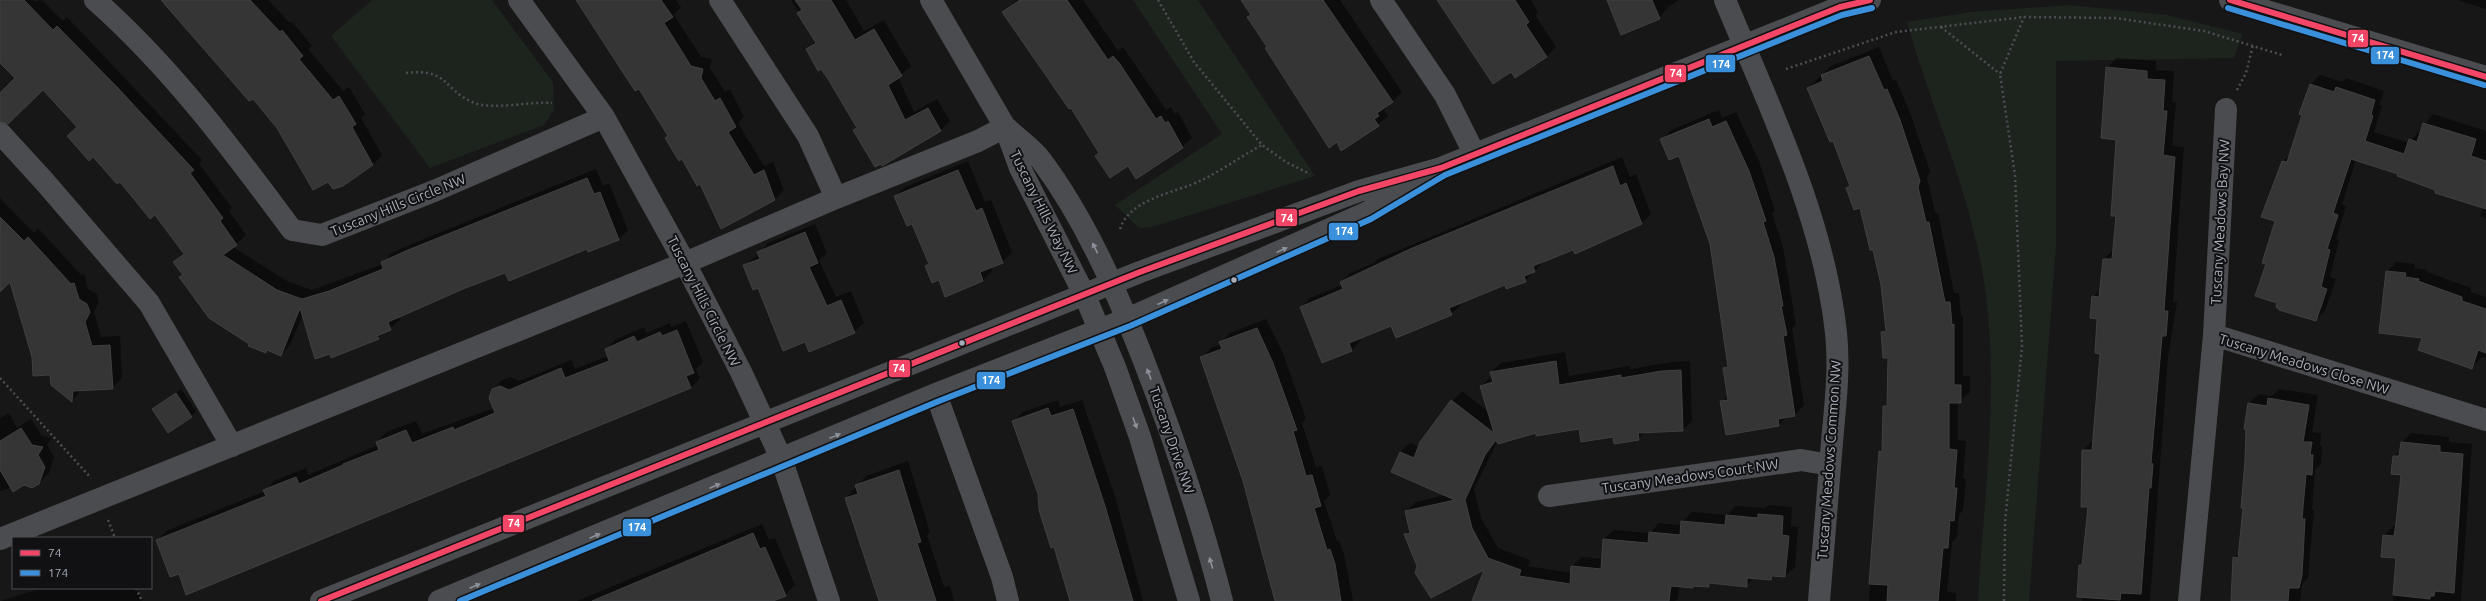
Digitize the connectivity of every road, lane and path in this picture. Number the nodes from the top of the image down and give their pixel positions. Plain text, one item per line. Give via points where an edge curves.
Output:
1 (95, 0) edge
2 (519, 0) edge
3 (720, 0) edge
4 (931, 0) edge
5 (1158, 0) edge
6 (1381, 0) edge
7 (1725, 0) edge
8 (1870, 0) edge
9 (2230, 0) edge
10 (2268, 5) edge
11 (2024, 17) junction
12 (1941, 27) junction
13 (2253, 45) junction
14 (1744, 46) junction
15 (2282, 55) dead end
16 (1786, 69) dead end
17 (406, 73) dead end
18 (2000, 74) junction
19 (2486, 77) edge
20 (552, 103) dead end
21 (2226, 109) joint
22 (604, 117) junction
23 (1006, 127) junction
24 (0, 133) edge
25 (1262, 144) junction
26 (1474, 155) junction
27 (1441, 168) junction
28 (1310, 174) dead end
29 (836, 198) junction
30 (1120, 229) dead end
31 (685, 263) junction
32 (1112, 283) junction
33 (1085, 296) junction
34 (1128, 319) junction
35 (1099, 329) junction
36 (2214, 335) junction
37 (0, 378) edge
38 (936, 394) junction
39 (2486, 420) edge
40 (765, 423) junction
41 (232, 446) junction
42 (781, 458) junction
43 (1830, 465) junction
44 (1549, 496) dead end
45 (100, 499) junction
46 (115, 537) edge
47 (0, 539) edge
48 (136, 589) edge
49 (142, 601) edge
50 (321, 601) edge
51 (439, 601) edge
52 (829, 601) edge
53 (1008, 601) edge
54 (1189, 601) edge
55 (1222, 601) edge
56 (1819, 601) edge
57 (2004, 601) edge
58 (2189, 601) edge

1 - 22 street, Tuscany Hills Circle NW via 131,32 227,143 292,230 322,236 434,191
2 - 22 street, Tuscany Hills Circle NW
3 - 29 street via 808,136
4 - 23 street, Tuscany Hills Way NW
5 - 25 path via 1194,62
6 - 26 street via 1445,95
7 - 14 street, Tuscany Meadows Common NW
8 - 14 street via 1840,7
9 - 10 street
10 - 19 street
11 - 12 path
11 - 13 path via 2115,18 2204,31
11 - 18 path
12 - 16 path via 1896,32
12 - 18 path
13 - 15 path
13 - 21 path via 2246,73
14 - 26 street
14 - 43 street, Tuscany Meadows Common NW via 1771,108 1813,224 1829,289 1837,357 1837,388
17 - 20 path via 428,72 440,76 473,102 492,106
18 - 57 path via 2015,176 2022,346 2005,522
21 - 36 street, Tuscany Meadows Bay NW
22 - 31 street, Tuscany Hills Circle NW
23 - 29 street via 978,141
32 -> 23 street, Tuscany Hills Way NW via 1084,227 1040,159
23 - 33 street, Tuscany Hills Way NW via 1020,168
24 - 41 street via 149,303
25 - 28 path via 1286,162
25 - 30 path via 1201,181 1139,206 1124,218
26 - 27 street
27 - 32 street via 1359,190
34 -> 27 street via 1368,212
29 - 31 street
31 - 40 street, Tuscany Hills Circle NW
31 - 41 street
32 - 33 street
32 - 34 street, Tuscany Drive NW
33 - 35 street, Tuscany Drive NW
33 - 40 street
34 - 35 street
55 -> 34 street, Tuscany Drive NW via 1171,433
35 - 38 street
35 -> 54 street, Tuscany Drive NW via 1140,437
36 - 39 street, Tuscany Meadows Close NW
36 - 58 street, Tuscany Meadows Close NW
37 - 45 path via 90,475
42 -> 38 street
38 - 53 street via 1002,577
40 - 42 street, Tuscany Hills Circle NW
40 - 50 street
41 - 45 street
51 -> 42 street
42 - 52 street, Tuscany Hills Circle NW
43 - 44 street, Tuscany Meadows Court NW via 1801,460
43 - 56 street, Tuscany Meadows Common NW
45 - 46 path
45 - 47 street
48 - 49 path

